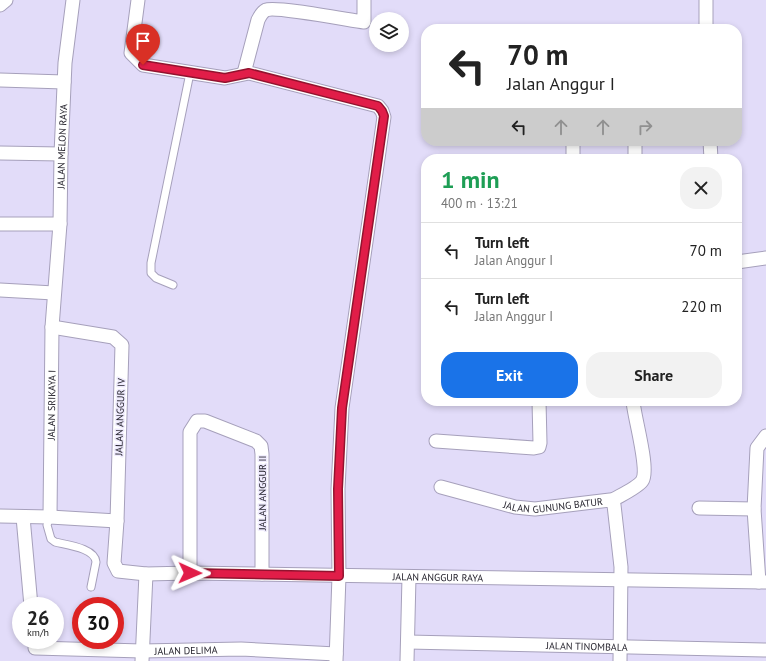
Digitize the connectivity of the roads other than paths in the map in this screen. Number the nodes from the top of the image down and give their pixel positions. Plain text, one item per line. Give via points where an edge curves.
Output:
1 (6, 0) edge
2 (73, 0) edge
3 (138, 0) edge
4 (364, 0) edge
5 (706, 0) edge
6 (0, 5) edge
7 (706, 24) edge
8 (190, 73) junction
9 (244, 73) junction
10 (0, 80) edge
11 (64, 82) junction
12 (0, 153) edge
13 (61, 154) junction
14 (0, 224) edge
15 (60, 224) junction
16 (766, 258) edge
17 (742, 261) edge
18 (173, 285) dead end
19 (0, 290) edge
20 (54, 293) junction
21 (52, 327) junction
22 (539, 406) edge
23 (634, 406) edge
24 (766, 436) edge
25 (436, 441) dead end
26 (441, 487) dead end
27 (611, 501) junction
28 (699, 508) dead end
29 (754, 509) junction
30 (0, 516) edge
31 (23, 517) junction
32 (50, 517) junction
33 (117, 522) junction
34 (114, 564) joint
35 (190, 573) junction
36 (146, 574) junction
37 (262, 574) junction
38 (339, 576) junction
39 (409, 577) junction
40 (622, 580) junction
41 (763, 582) edge
42 (91, 588) dead end
43 (30, 597) edge
44 (408, 642) junction
45 (621, 647) junction
46 (35, 650) edge
47 (766, 650) edge
48 (142, 656) edge
49 (336, 657) edge
50 (407, 661) edge
51 (620, 661) edge

1 - 6 street
2 - 11 street, JALAN MELON RAYA
3 - 8 street via 131,53 143,65
4 - 9 street via 364,22 266,10 258,20
5 - 7 street
8 - 9 street via 225,78
8 - 18 lane via 151,263 151,273
9 - 38 street via 378,106 384,116 342,408 338,489
10 - 11 street
11 - 13 street, JALAN MELON RAYA
12 - 13 street
13 - 15 street, JALAN MELON RAYA
14 - 15 street
15 - 20 street, JALAN MELON RAYA
16 - 17 street
19 - 20 street
20 - 21 street, JALAN SRIKAYA I
21 - 32 street, JALAN SRIKAYA I
21 - 33 street, JALAN ANGGUR IV via 113,337 122,344
22 - 25 street via 539,447
23 - 27 street via 642,444 644,474 636,485
24 - 29 street via 757,448
26 - 27 street, JALAN GUNUNG BATUR via 515,507 535,509
27 - 40 street, JALAN GUNUNG BATUR via 614,505
28 - 29 street
29 - 41 street
30 - 31 street
31 - 32 street
31 - 43 street
32 - 33 street
32 - 42 lane via 47,525 51,539 91,552 96,558
33 - 34 street, JALAN ANGGUR IV
34 - 36 street, JALAN ANGGUR RAYA via 118,571
35 - 36 street, JALAN ANGGUR RAYA
35 - 37 street, JALAN ANGGUR RAYA
35 - 37 street, JALAN ANGGUR II via 190,432 196,421 205,421 256,441 261,446
36 - 48 street
37 - 38 street, JALAN ANGGUR RAYA
38 - 39 street, JALAN ANGGUR RAYA
38 - 49 street
39 - 40 street, JALAN ANGGUR RAYA
39 - 44 street
40 - 41 street, JALAN ANGGUR RAYA
40 - 45 street, JALAN GUNUNG BATUR
44 - 45 street, JALAN TINOMBALA
44 - 50 street
45 - 47 street, JALAN TINOMBALA
45 - 51 street, JALAN GUNUNG BATUR
46 - 48 street, JALAN DELIMA
48 - 49 street, JALAN DELIMA via 241,650

